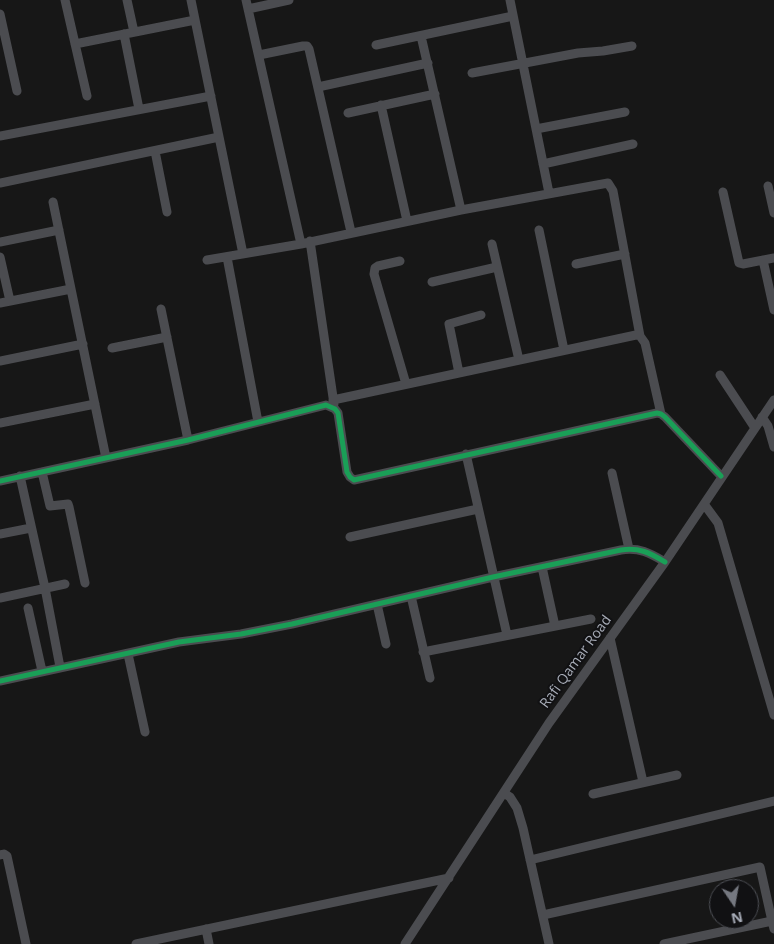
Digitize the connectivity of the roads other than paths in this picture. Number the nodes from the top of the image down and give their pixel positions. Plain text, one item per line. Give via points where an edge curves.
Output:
1 (65, 0) edge
2 (127, 0) edge
3 (191, 0) edge
4 (289, 0) edge
5 (510, 0) edge
6 (247, 4) edge
7 (0, 14) edge
8 (513, 16) junction
9 (195, 20) junction
10 (134, 32) junction
11 (124, 34) junction
12 (421, 36) junction
13 (75, 44) junction
14 (376, 45) dead end
15 (632, 46) dead end
16 (259, 55) junction
17 (428, 62) junction
18 (522, 62) junction
19 (472, 73) dead end
20 (318, 87) junction
21 (17, 91) dead end
22 (434, 94) junction
23 (87, 96) dead end
24 (211, 96) junction
25 (381, 105) junction
26 (139, 109) junction
27 (625, 112) dead end
28 (348, 113) dead end
29 (536, 129) junction
30 (0, 136) edge
31 (219, 137) junction
32 (633, 144) dead end
33 (155, 151) junction
34 (543, 164) junction
35 (0, 183) edge
36 (768, 186) dead end
37 (723, 192) dead end
38 (549, 193) junction
39 (53, 202) dead end
40 (461, 210) junction
41 (167, 212) dead end
42 (774, 213) edge
43 (407, 221) junction
44 (59, 230) junction
45 (539, 230) dead end
46 (351, 232) junction
47 (0, 242) edge
48 (305, 242) junction
49 (492, 244) dead end
50 (243, 254) junction
51 (625, 254) junction
52 (0, 257) edge
53 (227, 257) junction
54 (774, 258) edge
55 (207, 260) dead end
56 (763, 260) junction
57 (400, 262) dead end
58 (576, 264) dead end
59 (497, 268) junction
60 (432, 282) dead end
61 (71, 289) junction
62 (5, 302) edge
63 (161, 309) dead end
64 (774, 310) edge
65 (481, 315) dead end
66 (640, 336) junction
67 (167, 337) junction
68 (83, 344) junction
69 (112, 348) dead end
70 (564, 350) junction
71 (518, 360) junction
72 (0, 361) edge
73 (459, 373) junction
74 (720, 375) dead end
75 (406, 384) junction
76 (774, 400) edge
77 (95, 404) junction
78 (334, 404) junction
79 (661, 414) junction
80 (762, 417) junction
81 (258, 422) junction
82 (0, 423) edge
83 (755, 428) junction
84 (188, 440) junction
85 (774, 448) edge
86 (466, 454) junction
87 (106, 458) junction
88 (42, 472) junction
89 (612, 473) dead end
90 (20, 476) junction
91 (722, 476) junction
92 (0, 481) edge
93 (704, 504) junction
94 (478, 509) junction
95 (31, 528) junction
96 (0, 534) edge
97 (350, 537) dead end
98 (629, 549) junction
99 (665, 562) junction
100 (542, 567) junction
101 (494, 577) junction
102 (85, 583) dead end
103 (65, 584) dead end
104 (45, 588) junction
105 (411, 596) junction
106 (0, 598) edge
107 (377, 604) junction
108 (28, 608) dead end
109 (591, 619) dead end
110 (555, 626) junction
111 (507, 635) junction
112 (610, 638) junction
113 (386, 644) dead end
114 (423, 652) junction
115 (128, 654) junction
116 (60, 667) junction
117 (42, 671) junction
118 (430, 678) dead end
119 (0, 681) edge
120 (774, 716) edge
121 (145, 732) dead end
122 (677, 775) dead end
123 (643, 782) junction
124 (504, 793) junction
125 (593, 794) dead end
126 (774, 801) edge
127 (0, 855) edge
128 (530, 860) junction
129 (448, 878) junction
130 (543, 915) junction
131 (773, 925) edge
132 (206, 929) junction
133 (26, 944) edge
134 (140, 944) edge
135 (209, 944) edge
136 (405, 944) edge
137 (549, 944) edge
138 (664, 944) edge

1 - 13 street
2 - 10 street
3 - 9 street
4 - 6 street
5 - 8 street
6 - 16 street
7 - 21 street
8 - 12 street
8 - 18 street
9 - 10 street
9 - 24 street
10 - 11 street
11 - 13 street
11 - 26 street
12 - 14 street
12 - 17 street
13 - 23 street
15 - 18 street
16 - 20 street via 307,46
16 - 48 street
17 - 20 street
17 - 22 street
18 - 19 street
18 - 29 street
20 - 46 street
22 - 25 street
22 - 40 street
24 - 26 street
24 - 31 street
25 - 28 street
25 - 43 street
26 - 30 street
27 - 29 street
29 - 34 street
31 - 33 street
31 - 50 street
32 - 34 street
33 - 35 street
33 - 41 street
34 - 38 street
36 - 42 street
37 - 56 street via 739,263
38 - 40 street
38 - 51 street via 608,183 613,191
39 - 44 street
40 - 43 street
43 - 46 street
44 - 47 street
44 - 61 street
45 - 70 street
46 - 48 street
48 - 50 street
48 - 78 street
49 - 59 street
50 - 53 street
51 - 58 street
51 - 66 street
52 - 62 street
53 - 55 street
53 - 81 street
54 - 56 street
56 - 64 street
57 - 75 street via 378,266 374,271
59 - 60 street
59 - 71 street
61 - 62 street
61 - 68 street
63 - 67 street
65 - 73 street via 449,324
66 - 70 street
66 - 79 street via 645,343
67 - 69 street
67 - 84 street
68 - 72 street
68 - 77 street
70 - 71 street
71 - 73 street
73 - 75 street
74 - 83 street
75 - 78 street
76 - 80 street, Rafi Qamar Road
77 - 82 street
77 - 87 street
78 - 81 street
78 - 86 street via 347,472 354,480
79 - 86 street
79 - 91 street
80 - 83 street, Rafi Qamar Road
80 - 85 street
81 - 84 street
83 - 91 street, Rafi Qamar Road
84 - 87 street
86 - 94 street
87 - 88 street
88 - 90 street
88 - 102 street via 50,506 68,504 70,507
89 - 98 street
90 - 92 street
90 - 95 street
91 - 93 street, Rafi Qamar Road
93 - 99 street, Rafi Qamar Road
93 - 120 street via 718,523
94 - 97 street
94 - 101 street
95 - 96 street
95 - 104 street
98 - 99 street via 648,552
98 - 100 street
99 - 112 street, Rafi Qamar Road
100 - 101 street
100 - 110 street
101 - 105 street
101 - 111 street
103 - 104 street
104 - 106 street
104 - 116 street
105 - 107 street
105 - 114 street
107 - 113 street
107 - 115 street via 292,624 179,642
108 - 117 street
109 - 110 street
110 - 111 street
111 - 114 street
112 - 123 street
112 - 124 street, Rafi Qamar Road via 549,722
114 - 118 street
115 - 116 street
115 - 121 street
116 - 117 street
117 - 119 street
122 - 123 street
123 - 125 street
124 - 128 street via 510,796 517,808
124 - 129 street, Rafi Qamar Road
126 - 128 street
127 - 133 street via 7,856
128 - 130 street
129 - 132 street
129 - 136 street, Rafi Qamar Road
130 - 131 street via 760,867
130 - 137 street
131 - 138 street
132 - 134 street
132 - 135 street

